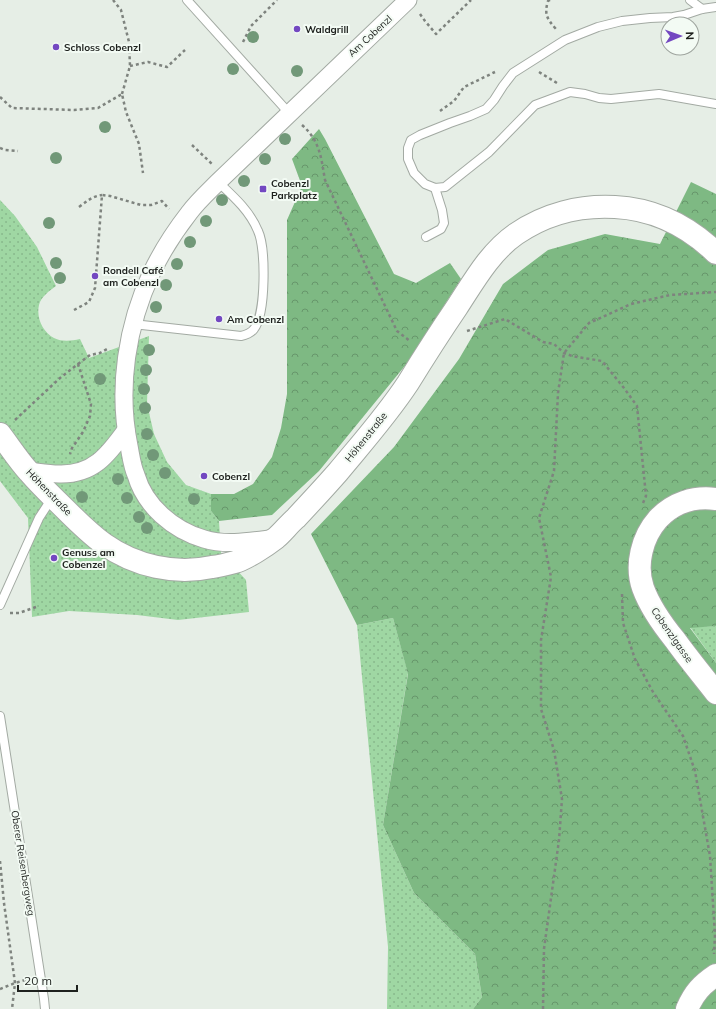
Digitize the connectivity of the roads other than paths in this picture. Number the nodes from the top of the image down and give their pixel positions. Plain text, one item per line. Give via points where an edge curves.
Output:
1 (187, 0) edge
2 (690, 0) edge
3 (414, 6) edge
4 (716, 7) edge
5 (702, 9) junction
6 (716, 104) edge
7 (289, 113) junction
8 (216, 174) junction
9 (435, 188) junction
10 (426, 236) dead end
11 (716, 253) edge
12 (134, 324) junction
13 (5, 429) edge
14 (126, 430) junction
15 (28, 471) junction
16 (52, 497) junction
17 (716, 499) edge
18 (276, 538) junction
19 (0, 605) edge
20 (716, 693) edge
21 (0, 716) edge
22 (716, 975) edge
23 (45, 1009) edge
24 (687, 1009) edge

1 - 7 lane
2 - 5 lane
3 - 7 street, Am Cobenzl
4 - 5 lane
5 - 9 lane via 673,17 604,25 565,40 513,73 486,109 411,140 408,159 414,173 425,184
6 - 9 lane via 659,94 611,99 570,92 535,105 489,152 445,187
7 - 8 street, Am Cobenzl
8 - 12 street, Am Cobenzl via 152,272
8 - 12 lane via 246,210 259,231 263,253 262,305 258,323 254,330 241,336
9 - 10 lane via 444,223 441,230
11 - 18 street, Höhenstraße via 700,239 668,219 627,208 605,206 569,210 550,216 515,234 500,247 480,272 401,394 372,431 322,490
12 - 14 street, Am Cobenzl via 124,379
13 - 15 street, Höhenstraße
14 - 15 street via 107,454 82,471 64,474
14 - 18 street, Am Cobenzl via 136,476 149,500 167,520 184,531 206,540 239,543
15 - 16 street, Höhenstraße
16 - 18 street, Höhenstraße via 105,544 120,554 153,567 186,570 237,562
16 - 19 lane via 39,518
17 - 20 street, Cobenzlgasse via 695,499 680,503 665,512 644,539 640,573 642,586 660,621
21 - 23 lane, Oberer Reisenbergweg
22 - 24 street via 700,988

